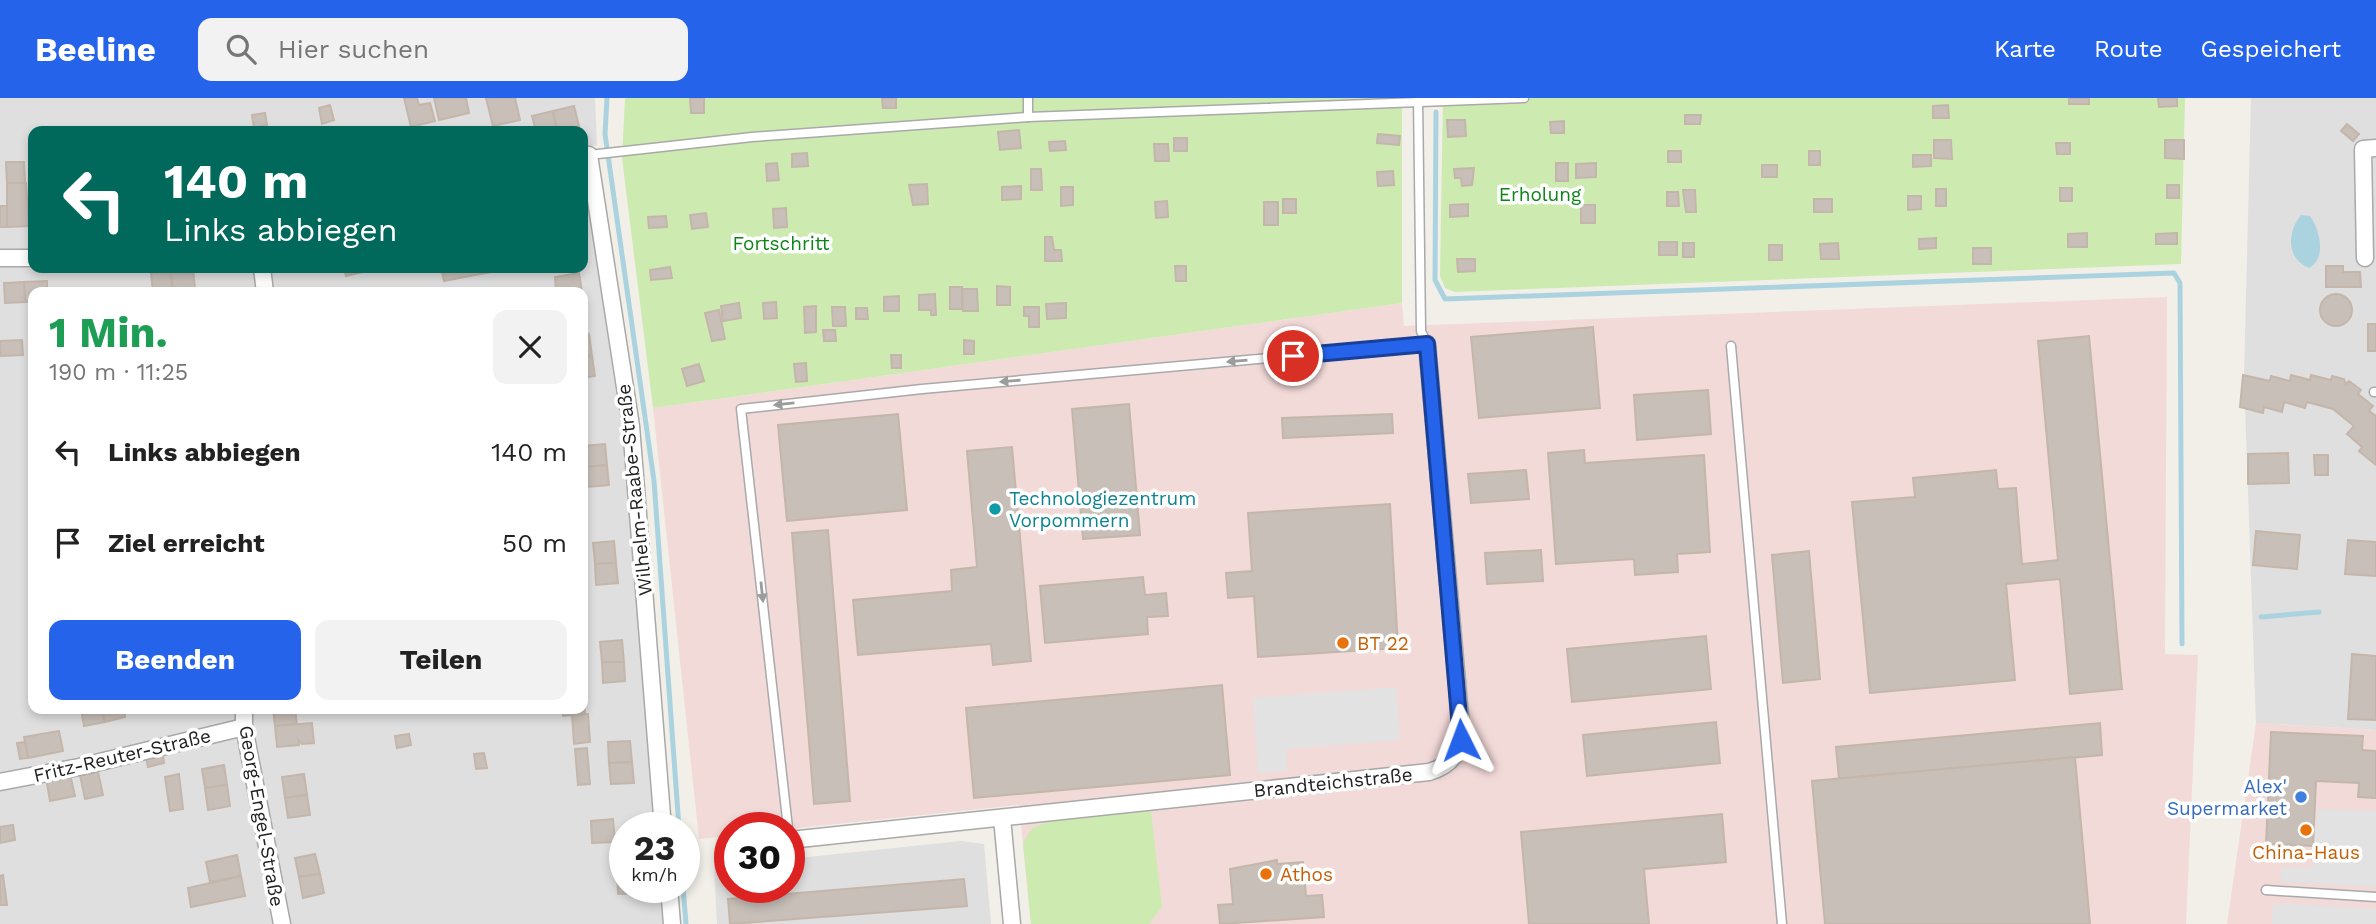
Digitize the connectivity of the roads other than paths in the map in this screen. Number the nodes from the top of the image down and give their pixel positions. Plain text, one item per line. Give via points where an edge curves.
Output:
1 (1028, 98) edge
2 (1524, 98) edge
3 (1418, 100) edge
4 (1028, 117) junction
5 (2376, 148) edge
6 (588, 156) edge
7 (588, 168) edge
8 (0, 258) edge
9 (28, 258) edge
10 (2365, 258) dead end
11 (1427, 344) junction
12 (1731, 346) dead end
13 (244, 714) edge
14 (244, 727) junction
15 (0, 782) edge
16 (662, 812) edge
17 (786, 812) edge
18 (1002, 818) junction
19 (805, 836) edge
20 (2266, 890) dead end
21 (2376, 897) edge
22 (670, 903) edge
23 (282, 924) edge
24 (672, 924) edge
25 (1012, 924) edge
26 (1782, 924) edge

1 - 4 lane
2 - 3 lane
3 - 4 lane
3 - 11 lane via 1421,331
4 - 6 lane via 752,137
5 - 10 street via 2362,149
7 - 16 street, Wilhelm-Raabe-Straße via 631,426
8 - 9 street
11 -> 17 lane via 741,409
11 - 18 street, Brandteichstraße via 1461,727 1456,755 1446,767
12 - 26 lane
13 - 14 street, Georg-Engel-Straße
14 - 15 street, Fritz-Reuter-Straße
14 - 23 street, Georg-Engel-Straße
18 - 19 street, Brandteichstraße
18 - 25 street
20 - 21 lane
22 - 24 street

